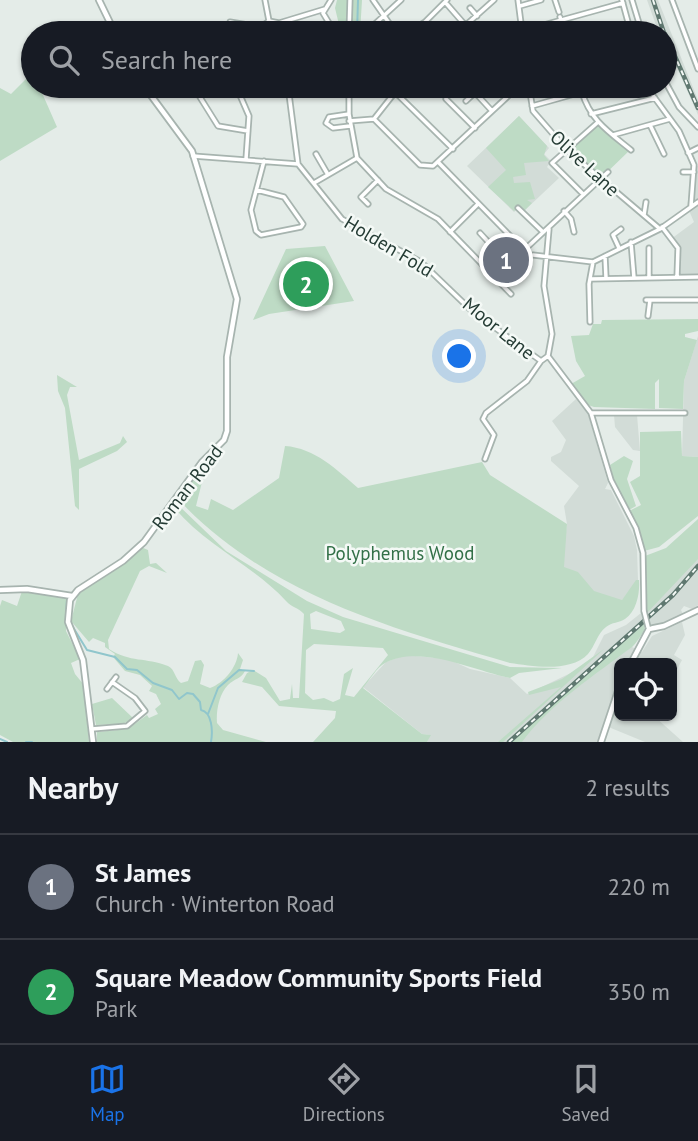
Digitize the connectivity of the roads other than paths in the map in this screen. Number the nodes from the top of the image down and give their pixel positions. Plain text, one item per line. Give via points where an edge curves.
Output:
1 (99, 0) edge
2 (265, 0) edge
3 (331, 0) edge
4 (350, 0) edge
5 (373, 0) edge
6 (401, 0) edge
7 (494, 0) edge
8 (518, 0) edge
9 (541, 0) edge
10 (555, 0) edge
11 (638, 0) edge
12 (672, 0) edge
13 (446, 1) edge
14 (632, 1) edge
15 (622, 2) edge
16 (519, 6) junction
17 (470, 8) dead end
18 (324, 11) junction
19 (384, 15) junction
20 (477, 16) junction
21 (560, 17) junction
22 (109, 21) edge
23 (269, 21) edge
24 (286, 21) edge
25 (328, 21) edge
26 (349, 21) edge
27 (378, 21) edge
28 (388, 21) edge
29 (426, 21) edge
30 (462, 21) edge
31 (472, 21) edge
32 (521, 21) edge
33 (550, 21) edge
34 (561, 21) edge
35 (628, 21) edge
36 (638, 21) edge
37 (698, 69) edge
38 (153, 98) edge
39 (200, 98) edge
40 (242, 98) edge
41 (288, 98) edge
42 (349, 98) edge
43 (390, 98) edge
44 (401, 98) edge
45 (469, 98) edge
46 (480, 98) edge
47 (506, 98) edge
48 (531, 98) edge
49 (561, 98) edge
50 (584, 98) edge
51 (655, 98) joint
52 (674, 98) edge
53 (446, 99) dead end
54 (466, 101) dead end
55 (532, 106) junction
56 (492, 111) junction
57 (349, 114) junction
58 (591, 114) junction
59 (374, 119) junction
60 (670, 119) junction
61 (350, 123) junction
62 (597, 123) junction
63 (650, 125) junction
64 (698, 127) edge
65 (475, 128) junction
66 (248, 131) junction
67 (613, 135) junction
68 (453, 149) junction
69 (698, 149) edge
70 (567, 150) junction
71 (631, 150) dead end
72 (688, 153) junction
73 (316, 154) dead end
74 (664, 154) dead end
75 (193, 156) junction
76 (356, 158) junction
77 (246, 159) junction
78 (264, 161) junction
79 (439, 163) junction
80 (298, 164) junction
81 (608, 172) dead end
82 (683, 172) dead end
83 (694, 172) junction
84 (327, 173) junction
85 (377, 180) junction
86 (599, 181) junction
87 (314, 183) junction
88 (257, 190) junction
89 (583, 194) junction
90 (646, 201) dead end
91 (698, 202) edge
92 (368, 204) dead end
93 (478, 204) junction
94 (691, 206) junction
95 (518, 208) dead end
96 (564, 211) junction
97 (644, 215) junction
98 (661, 228) junction
99 (549, 229) junction
100 (621, 229) dead end
101 (450, 232) junction
102 (543, 232) junction
103 (575, 232) dead end
104 (480, 233) dead end
105 (631, 242) junction
106 (619, 248) junction
107 (649, 248) dead end
108 (523, 249) junction
109 (533, 255) dead end
110 (547, 255) junction
111 (605, 256) junction
112 (593, 262) junction
113 (677, 277) junction
114 (698, 277) edge
115 (606, 278) junction
116 (634, 278) junction
117 (649, 278) junction
118 (590, 279) junction
119 (457, 293) joint
120 (511, 294) dead end
121 (698, 300) edge
122 (648, 316) dead end
123 (590, 322) dead end
124 (548, 356) junction
125 (541, 361) junction
126 (685, 412) dead end
127 (591, 413) junction
128 (485, 459) dead end
129 (0, 590) edge
130 (72, 596) junction
131 (698, 610) edge
132 (649, 628) junction
133 (634, 658) edge
134 (116, 677) dead end
135 (112, 682) junction
136 (128, 686) dead end
137 (107, 689) dead end
138 (125, 691) junction
139 (614, 703) edge
140 (92, 729) junction
141 (93, 742) edge
142 (601, 742) edge

1 - 22 street
2 - 23 street
3 - 18 street
4 - 26 street
5 - 19 street
6 - 19 street
7 - 20 street
8 - 16 street
9 - 16 street
10 - 21 street
11 - 14 street
12 - 37 street
13 - 29 street
13 - 30 street
14 - 36 street
15 - 21 street
15 - 35 street
16 - 32 street
17 - 20 street
18 - 24 street
18 - 25 street
19 - 27 street
19 - 28 street
20 - 31 street
21 - 33 street
21 - 34 street
38 - 75 street, Roman Road
39 - 66 street via 215,124
40 - 66 street via 248,109
41 - 80 street
42 - 57 street
43 - 59 street
44 - 68 street
45 - 54 street
46 - 56 street
47 - 56 street
48 - 55 street, Olive Lane
49 - 55 street
50 - 58 street
51 - 58 street
51 - 60 street
52 - 64 street
53 - 65 street
55 - 70 street, Olive Lane
56 - 65 street
57 - 61 street
57 - 61 street via 329,117 326,123 333,128
58 - 62 street
59 - 61 street
59 - 79 street via 420,165
60 - 63 street
60 - 72 street
61 - 76 street
62 - 67 street
62 - 70 street
63 - 67 street
63 - 74 street
65 - 68 street
66 - 77 street
67 - 71 street
68 - 79 street
69 - 72 street
70 - 86 street, Olive Lane
70 - 89 street via 552,163
72 - 83 street
73 - 84 street
75 - 77 street
75 - 130 street, Roman Road via 237,299 227,357 227,434 180,489 144,542
76 - 84 street
76 - 85 street
77 - 78 street
78 - 80 street
78 - 88 street
79 - 93 street
80 - 87 street, Holden Fold
81 - 86 street
82 - 83 street
83 - 94 street
84 - 87 street
85 - 92 street via 361,197
85 - 101 street via 426,210
86 - 89 street
86 - 97 street, Olive Lane
87 - 119 street, Holden Fold via 342,219 421,262
88 - 88 street via 284,197 302,227 261,235 256,231 251,210
89 - 96 street
90 - 97 street
91 - 94 street
93 - 101 street
93 - 108 street
94 - 98 street
95 - 102 street
96 - 99 street
96 - 103 street
97 - 98 street, Olive Lane
98 - 105 street
98 - 113 street via 678,248
99 - 102 street
99 - 110 street
100 - 106 street via 613,235
101 - 120 street
102 - 108 street
104 - 108 street via 492,246 521,253
105 - 106 street
105 - 116 street
106 - 111 street
107 - 117 street
109 - 110 street
110 - 112 street
110 - 124 street via 544,289 552,334
111 - 112 street
111 - 115 street
112 - 118 street
113 - 114 street
113 - 117 street
115 - 116 street
115 - 118 street
116 - 117 street
118 - 123 street
119 - 125 street, Moor Lane via 472,311
121 - 122 street via 648,300
124 - 125 street
124 - 127 street
125 - 128 street via 527,381 486,412 484,419 494,435
126 - 127 street
127 - 132 street, bridge via 611,480 640,539 643,611
129 - 130 street
130 - 140 street via 68,622 83,660
131 - 132 street
132 - 133 street
134 - 135 street
135 - 137 street
135 - 138 street
136 - 138 street
138 - 140 street via 144,713 127,726
139 - 142 street
140 - 141 street

